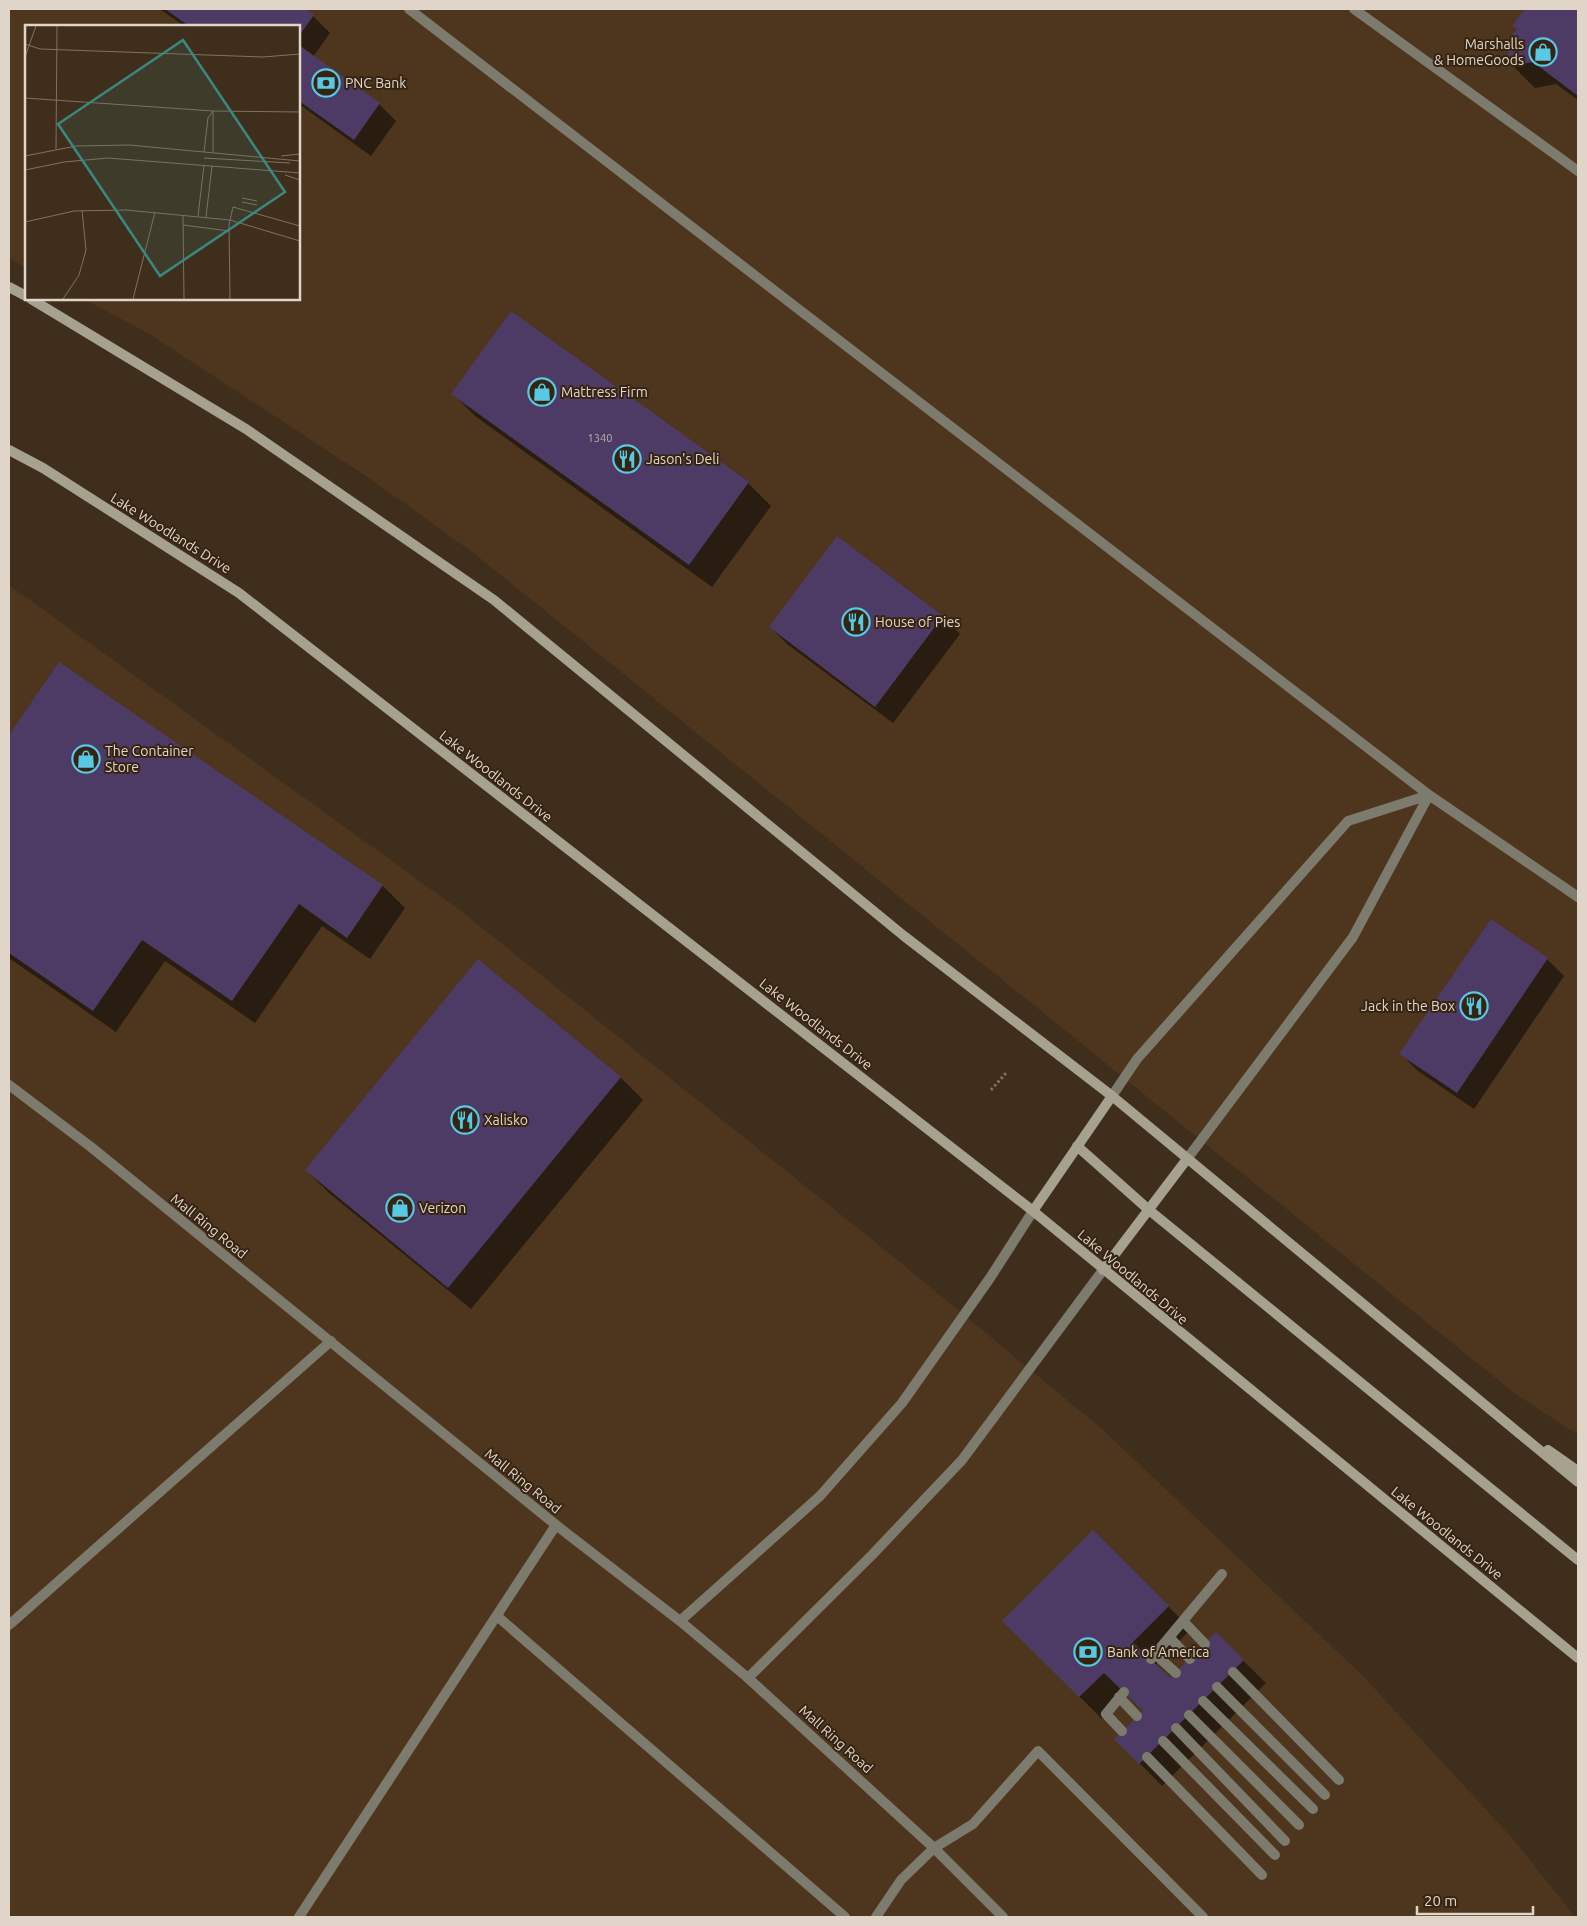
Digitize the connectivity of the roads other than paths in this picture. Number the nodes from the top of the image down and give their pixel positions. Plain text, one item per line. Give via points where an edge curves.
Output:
1 (409, 9) edge
2 (1354, 9) edge
3 (1578, 172) edge
4 (9, 287) edge
5 (25, 295) edge
6 (33, 300) edge
7 (9, 450) edge
8 (1429, 795) junction
9 (1578, 897) edge
10 (9, 1086) edge
11 (1112, 1096) junction
12 (1077, 1146) junction
13 (1187, 1159) junction
14 (1149, 1210) junction
15 (1033, 1211) junction
16 (1103, 1270) junction
17 (332, 1341) junction
18 (1490, 1410) junction
19 (1578, 1471) edge
20 (1578, 1482) edge
21 (556, 1525) junction
22 (1578, 1560) edge
23 (1222, 1574) dead end
24 (497, 1616) junction
25 (680, 1621) junction
26 (1183, 1621) junction
27 (9, 1625) edge
28 (1169, 1637) junction
29 (1205, 1644) dead end
30 (1578, 1658) edge
31 (1190, 1659) dead end
32 (1232, 1672) dead end
33 (1176, 1673) dead end
34 (748, 1678) junction
35 (1217, 1687) dead end
36 (1203, 1700) dead end
37 (1188, 1715) dead end
38 (1137, 1716) dead end
39 (1176, 1728) dead end
40 (1122, 1731) dead end
41 (1163, 1742) dead end
42 (1147, 1756) dead end
43 (1339, 1780) dead end
44 (1325, 1795) dead end
45 (1313, 1809) dead end
46 (1299, 1825) dead end
47 (1285, 1842) dead end
48 (934, 1848) junction
49 (1275, 1855) dead end
50 (1262, 1875) dead end
51 (299, 1917) edge
52 (845, 1917) edge
53 (876, 1917) edge
54 (1003, 1917) edge
55 (1203, 1917) edge

1 - 8 street
2 - 3 street
4 - 5 main road
6 - 11 main road via 246,429 494,600 904,936
7 - 15 main road, Lake Woodlands Drive via 43,468 239,593
8 - 9 street
8 - 11 street via 1348,821 1137,1059
8 - 13 street via 1353,937
10 - 17 street, Mall Ring Road via 91,1147
11 - 12 main road
11 - 13 main road
12 - 14 main road
12 - 15 main road
13 - 14 main road
13 - 18 main road
14 - 16 main road
14 - 22 main road
15 - 16 main road, Lake Woodlands Drive
15 - 25 street via 902,1402 820,1496
16 - 30 main road, Lake Woodlands Drive
16 - 34 street via 962,1460
17 - 21 street, Mall Ring Road
17 - 27 street
18 - 19 main road
18 - 20 main road
21 - 24 street
21 - 25 street, Mall Ring Road
23 - 26 street
24 - 51 street
24 - 52 street
25 - 34 street, Mall Ring Road
26 - 28 street
26 - 29 street
28 - 31 street
28 - 33 street via 1153,1656
32 - 43 street
34 - 48 street, Mall Ring Road
35 - 44 street
36 - 45 street
37 - 46 street
38 - 40 street via 1121,1694 1106,1714
39 - 47 street
41 - 49 street
42 - 50 street
48 - 53 street via 901,1880
48 - 54 street, Mall Ring Road
48 - 55 street via 973,1824 1038,1751

